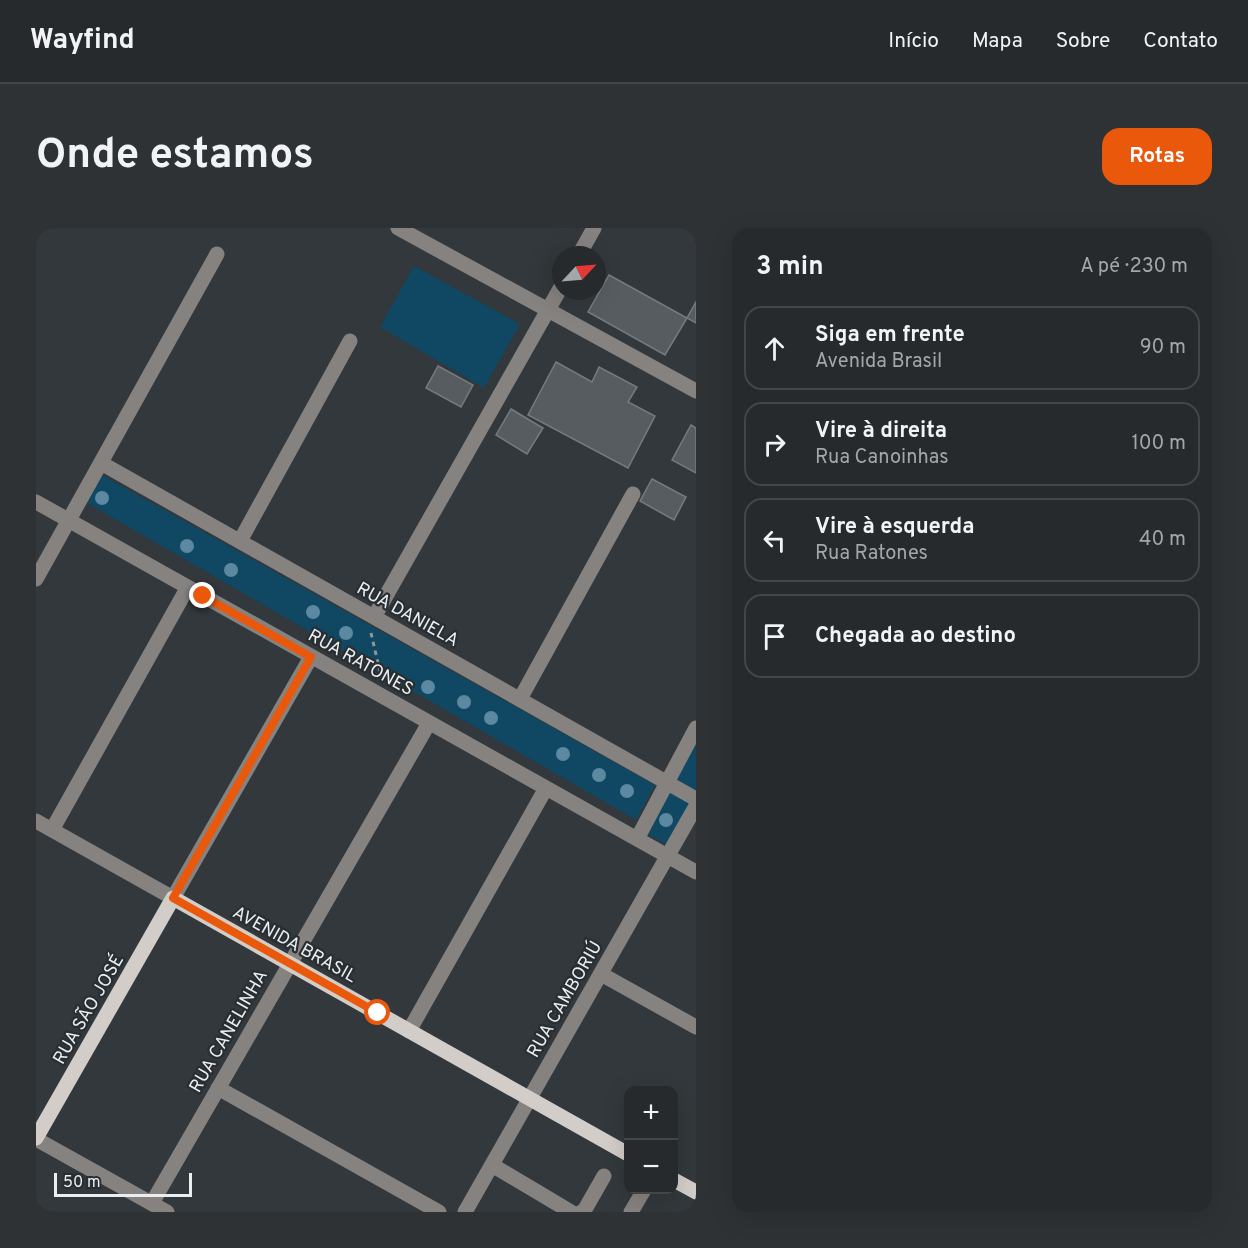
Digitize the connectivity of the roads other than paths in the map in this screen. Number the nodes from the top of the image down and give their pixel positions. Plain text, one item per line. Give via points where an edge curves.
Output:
1 (398, 228) edge
2 (594, 228) edge
3 (584, 246) edge
4 (217, 254) dead end
5 (554, 300) edge
6 (548, 310) junction
7 (350, 341) dead end
8 (696, 391) edge
9 (101, 463) junction
10 (633, 495) dead end
11 (36, 502) edge
12 (69, 521) junction
13 (240, 541) junction
14 (36, 579) edge
15 (192, 590) junction
16 (370, 615) junction
17 (311, 657) junction
18 (520, 699) junction
19 (429, 723) junction
20 (696, 728) edge
21 (667, 783) junction
22 (546, 788) junction
23 (696, 799) edge
24 (696, 806) edge
25 (36, 821) edge
26 (52, 830) junction
27 (637, 839) junction
28 (668, 856) junction
29 (696, 872) edge
30 (173, 898) junction
31 (290, 964) junction
32 (601, 974) junction
33 (696, 1027) edge
34 (409, 1030) junction
35 (218, 1088) junction
36 (530, 1099) junction
37 (36, 1139) edge
38 (624, 1152) edge
39 (492, 1164) junction
40 (604, 1176) dead end
41 (678, 1182) edge
42 (696, 1192) edge
43 (642, 1194) edge
44 (152, 1203) junction
45 (167, 1212) edge
46 (439, 1212) edge
47 (465, 1212) edge
48 (572, 1212) edge
49 (581, 1212) edge
50 (631, 1212) edge

1 - 6 street
2 - 3 street
4 - 9 street
5 - 6 street
6 - 8 street
6 - 16 street
7 - 13 street
9 - 12 street
9 - 13 street, RUA DANIELA
10 - 18 street
11 - 12 street, RUA RATONES
12 - 14 street
12 - 15 street, RUA RATONES
13 - 16 street, RUA DANIELA
15 - 17 street, RUA RATONES
15 - 26 street via 184,594
16 - 18 street, RUA DANIELA
17 - 19 street, RUA RATONES
17 - 30 street
18 - 21 street, RUA DANIELA
19 - 22 street, RUA RATONES
19 - 31 street, RUA CANELINHA
20 - 21 street
21 - 23 street, RUA DANIELA
21 - 27 street
22 - 27 street, RUA RATONES
22 - 34 street
24 - 28 street, RUA CAMBORIÚ
25 - 26 street, AVENIDA BRASIL
26 - 30 street, AVENIDA BRASIL
27 - 28 street, RUA RATONES
28 - 29 street, RUA RATONES
28 - 32 street, RUA CAMBORIÚ
30 - 31 main road, AVENIDA BRASIL
30 - 37 main road, RUA SÃO JOSÉ
31 - 34 main road, AVENIDA BRASIL
31 - 35 street, RUA CANELINHA
32 - 33 street
32 - 36 street, RUA CAMBORIÚ
34 - 36 main road, AVENIDA BRASIL
35 - 44 street, RUA CANELINHA
35 - 46 street
36 - 38 main road, AVENIDA BRASIL
36 - 39 street, RUA CAMBORIÚ
37 - 44 street
39 - 47 street, RUA CAMBORIÚ
39 - 48 street
40 - 49 street
41 - 42 main road
43 - 50 street
44 - 45 street

